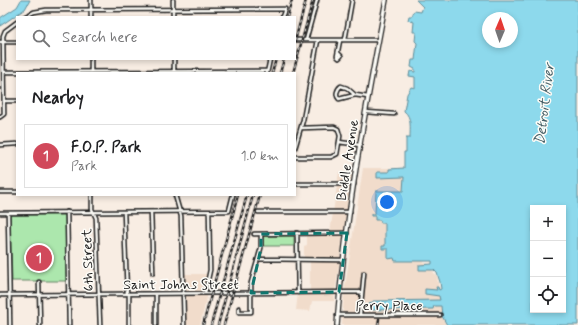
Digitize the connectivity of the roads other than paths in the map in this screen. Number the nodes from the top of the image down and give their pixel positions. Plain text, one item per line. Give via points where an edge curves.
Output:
1 (91, 0) edge
2 (173, 0) edge
3 (316, 0) edge
4 (352, 0) edge
5 (386, 0) edge
6 (91, 9) junction
7 (173, 9) junction
8 (27, 16) edge
9 (91, 16) edge
10 (173, 16) edge
11 (282, 16) edge
12 (16, 23) edge
13 (296, 40) edge
14 (306, 40) junction
15 (318, 40) junction
16 (340, 40) junction
17 (345, 40) junction
18 (379, 40) junction
19 (2, 42) edge
20 (16, 42) edge
21 (338, 53) dead end
22 (91, 60) edge
23 (174, 60) edge
24 (270, 60) edge
25 (4, 72) junction
26 (91, 72) edge
27 (174, 72) edge
28 (267, 72) edge
29 (354, 95) junction
30 (368, 97) junction
31 (16, 100) edge
32 (4, 101) junction
33 (366, 112) junction
34 (394, 114) dead end
35 (0, 117) edge
36 (301, 128) junction
37 (296, 142) edge
38 (339, 142) junction
39 (16, 144) edge
40 (0, 145) edge
41 (360, 145) junction
42 (296, 157) edge
43 (296, 184) edge
44 (354, 184) junction
45 (0, 192) edge
46 (16, 192) edge
47 (92, 196) edge
48 (175, 196) edge
49 (233, 196) edge
50 (8, 212) junction
51 (67, 212) junction
52 (93, 212) junction
53 (124, 212) junction
54 (151, 212) junction
55 (180, 212) junction
56 (209, 212) junction
57 (258, 212) dead end
58 (350, 212) junction
59 (0, 213) edge
60 (297, 233) junction
61 (347, 233) junction
62 (254, 234) dead end
63 (261, 234) junction
64 (258, 259) junction
65 (298, 260) junction
66 (343, 260) junction
67 (153, 273) dead end
68 (364, 273) dead end
69 (39, 282) dead end
70 (339, 292) junction
71 (362, 292) junction
72 (251, 293) junction
73 (298, 293) junction
74 (98, 294) junction
75 (128, 294) junction
76 (156, 294) junction
77 (183, 294) junction
78 (205, 294) junction
79 (10, 295) junction
80 (40, 295) junction
81 (69, 295) junction
82 (0, 296) edge
83 (239, 308) dead end
84 (360, 314) junction
85 (337, 315) junction
86 (440, 315) dead end
87 (10, 325) edge
88 (40, 325) edge
89 (69, 325) edge
90 (100, 325) edge
91 (129, 325) edge
92 (156, 325) edge
93 (184, 325) edge
94 (337, 325) edge

1 - 6 street
2 - 7 street
3 - 14 street
4 - 17 street
5 - 18 main road, Biddle Avenue
6 - 7 street
6 - 8 street via 43,10
6 - 9 street
7 - 10 street
7 - 11 street via 284,9
12 - 19 street via 4,32
13 - 14 street
14 - 15 street
15 - 16 street
15 - 36 street
16 - 17 street
16 - 21 street
17 - 18 street
18 - 30 main road, Biddle Avenue
19 - 20 street
19 - 25 street
22 - 26 street
23 - 27 street
24 - 28 street
25 - 26 street
25 - 32 street
26 - 27 street
27 - 28 street
29 - 29 street via 347,88 340,86 338,89 337,96 341,99
29 - 30 street
30 - 33 main road, Biddle Avenue
31 - 32 street
32 - 35 street via 3,115
33 - 34 street
33 - 41 main road, Biddle Avenue
36 - 37 street
36 - 38 street via 335,127 340,132
38 - 41 street
38 - 42 street via 337,154 333,156
39 - 40 street
41 - 44 main road, Biddle Avenue
43 - 44 street
44 - 58 main road, Biddle Avenue
45 - 46 street
47 - 52 street, 6th Street
48 - 55 street
49 - 56 street via 229,211
50 - 51 street
50 - 59 street
50 - 79 street
51 - 52 street
51 - 81 street
52 - 53 street
52 - 74 street, 6th Street via 96,218
53 - 54 street
53 - 75 street
54 - 55 street
54 - 67 street
55 - 56 street
55 - 77 street
56 - 78 street via 210,270
57 - 58 street
58 - 61 main road, Biddle Avenue
60 - 61 street
60 - 63 street
60 - 65 street
61 - 66 main road, Biddle Avenue
62 - 63 street
63 - 64 street
64 - 65 street
64 - 72 street via 251,283
65 - 66 street
65 - 73 street
66 - 70 main road, Biddle Avenue
68 - 71 street
69 - 80 street
70 - 71 street, Saint Johns Street
70 - 73 street, Saint Johns Street
70 - 85 main road, Biddle Avenue
71 - 84 street
72 - 73 street, Saint Johns Street
72 - 78 street, Saint Johns Street
72 - 83 street via 251,312 240,312
74 - 75 street, Saint Johns Street
74 - 81 street, Saint Johns Street
74 - 90 street, 6th Street
75 - 76 street, Saint Johns Street
75 - 91 street
76 - 77 street, Saint Johns Street
76 - 92 street
77 - 78 street, Saint Johns Street
77 - 93 street
79 - 80 street, Saint Johns Street
79 - 82 street, Saint Johns Street
79 - 87 street
80 - 81 street, Saint Johns Street
80 - 88 street
81 - 89 street
84 - 85 street, Perry Place
84 - 86 street, Perry Place
85 - 94 main road, Biddle Avenue

